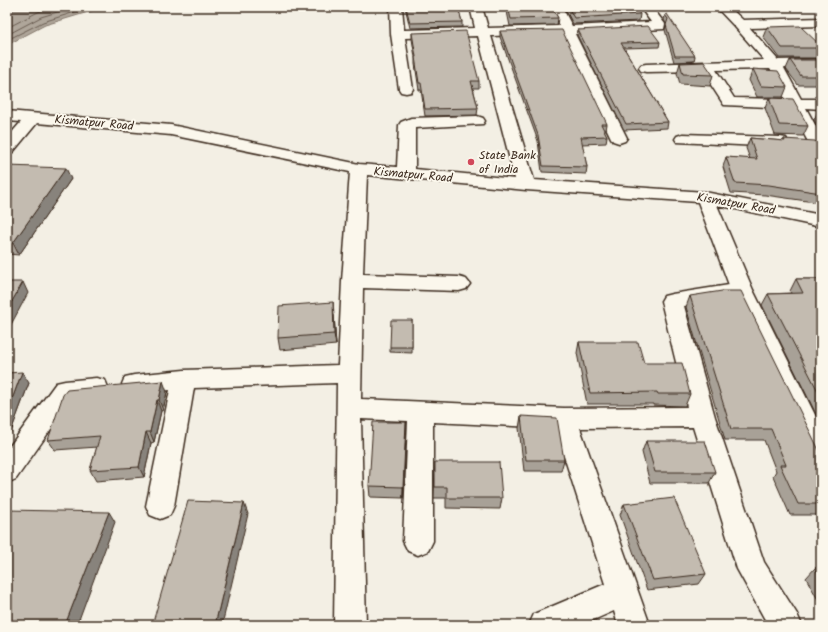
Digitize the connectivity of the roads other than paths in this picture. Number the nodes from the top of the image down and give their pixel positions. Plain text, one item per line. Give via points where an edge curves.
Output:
1 (396, 7) edge
2 (476, 7) edge
3 (556, 7) edge
4 (646, 7) edge
5 (722, 7) edge
6 (821, 22) edge
7 (740, 24) junction
8 (568, 30) junction
9 (484, 32) junction
10 (398, 34) junction
11 (821, 63) edge
12 (774, 65) junction
13 (707, 66) junction
14 (646, 68) dead end
15 (406, 89) dead end
16 (795, 103) junction
17 (821, 104) edge
18 (7, 116) edge
19 (33, 118) junction
20 (477, 121) dead end
21 (618, 138) dead end
22 (683, 139) dead end
23 (811, 145) edge
24 (7, 148) edge
25 (359, 169) junction
26 (406, 174) junction
27 (526, 185) junction
28 (705, 197) junction
29 (821, 221) edge
30 (352, 281) junction
31 (459, 284) dead end
32 (742, 290) junction
33 (349, 374) junction
34 (184, 379) junction
35 (348, 408) junction
36 (421, 412) junction
37 (702, 417) junction
38 (564, 418) junction
39 (821, 453) edge
40 (7, 471) edge
41 (160, 506) dead end
42 (418, 541) dead end
43 (623, 592) junction
44 (350, 625) edge
45 (546, 625) edge
46 (634, 625) edge
47 (786, 625) edge

1 - 10 street
2 - 9 street
3 - 8 street
4 - 8 street via 659,26
5 - 7 street
6 - 7 street
7 - 12 street
8 - 9 street
8 - 21 street
9 - 10 street
9 - 27 street
10 - 15 street
11 - 12 street
12 - 13 street
12 - 16 street
13 - 14 street
13 - 16 street via 729,102
16 - 17 street
16 - 23 street
18 - 19 street, Kismatpur Road
19 - 24 street
19 - 25 street, Kismatpur Road via 171,130
20 - 26 street via 407,125
22 - 23 street
25 - 26 street, Kismatpur Road
25 - 30 street
26 - 27 street, Kismatpur Road
27 - 28 street, Kismatpur Road
28 - 29 street, Kismatpur Road
28 - 32 street
30 - 31 street
30 - 33 street
32 - 37 street via 672,300
32 - 39 street
33 - 34 street
33 - 35 street
34 - 40 street via 65,390
34 - 41 street
35 - 36 street
35 - 44 street
36 - 38 street
36 - 42 street
37 - 38 street
37 - 47 street via 752,569
38 - 43 street
43 - 45 street
43 - 46 street

